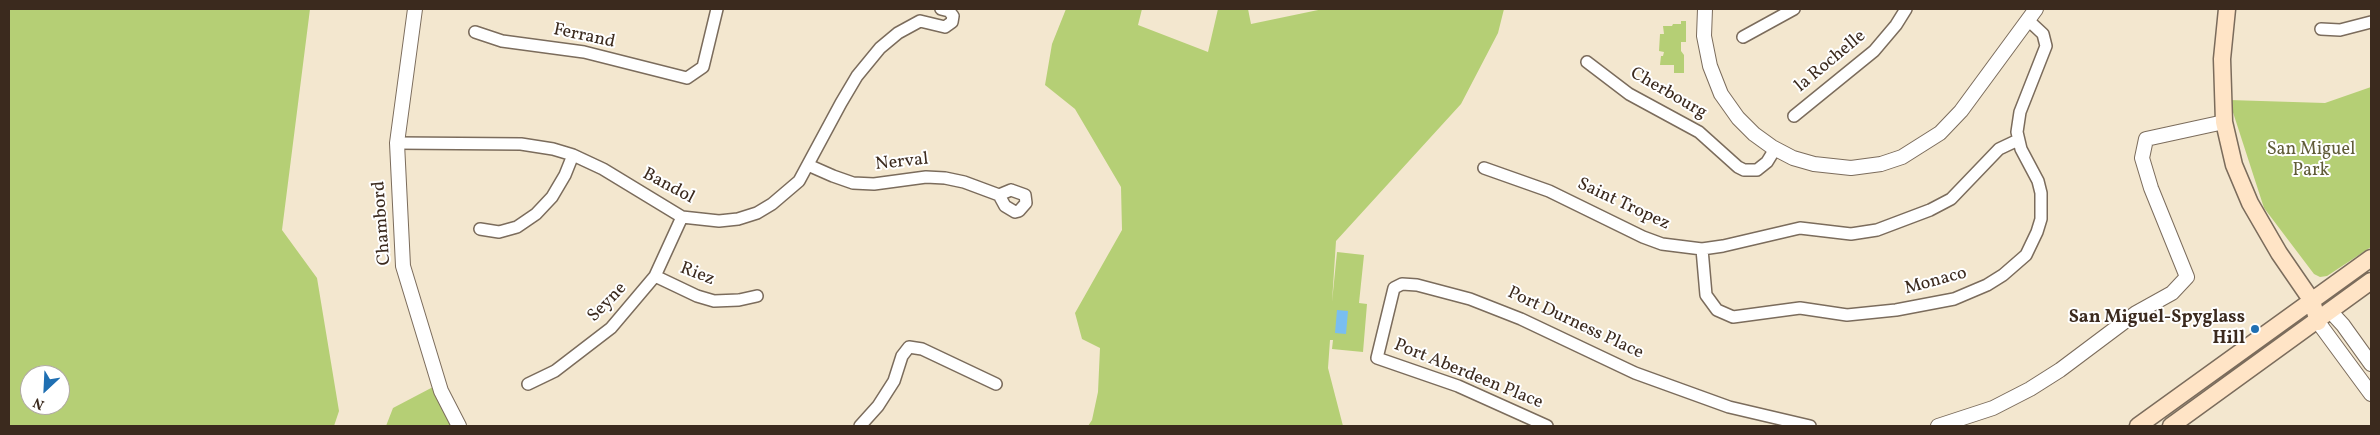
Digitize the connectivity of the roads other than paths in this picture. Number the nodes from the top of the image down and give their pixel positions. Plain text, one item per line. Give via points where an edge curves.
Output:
1 (415, 9) edge
2 (717, 9) edge
3 (941, 9) edge
4 (1705, 9) edge
5 (1794, 9) edge
6 (1906, 9) edge
7 (2036, 9) edge
8 (2227, 9) edge
9 (2028, 20) junction
10 (926, 21) junction
11 (2371, 22) edge
12 (2321, 29) dead end
13 (475, 32) dead end
14 (1743, 37) dead end
15 (1587, 62) dead end
16 (1794, 116) dead end
17 (2224, 122) junction
18 (2018, 140) junction
19 (397, 143) junction
20 (1775, 149) junction
21 (572, 156) junction
22 (808, 165) junction
23 (1484, 168) dead end
24 (999, 195) dead end
25 (682, 217) junction
26 (480, 229) dead end
27 (1702, 249) junction
28 (2371, 258) edge
29 (655, 276) junction
30 (2371, 282) edge
31 (757, 296) dead end
32 (2312, 300) junction
33 (2324, 317) junction
34 (1377, 358) joint
35 (2371, 364) edge
36 (528, 384) dead end
37 (996, 384) dead end
38 (2371, 394) edge
39 (459, 426) edge
40 (860, 426) edge
41 (1547, 426) edge
42 (1810, 426) edge
43 (1938, 426) edge
44 (2138, 426) edge
45 (2171, 426) edge

1 - 19 street, Chambord
2 - 13 street, Ferrand via 704,67 687,78 584,52 502,40
3 - 10 street, Bandol via 930,14
3 - 10 street, Bandol via 949,11 953,16 952,22 945,27
4 - 20 street via 1706,51 1721,94 1738,118
5 - 14 street
6 - 16 street, la Rochelle via 1874,50
7 - 9 street
8 - 17 main road via 2222,58
9 - 18 street, Monaco via 2043,34 2046,46 2017,122
9 - 20 street via 1951,122 1916,150 1881,164 1851,168 1814,164
10 - 22 street, Bandol via 898,33 880,48 840,103
11 - 12 street via 2340,30
15 - 20 street, Cherbourg via 1629,94 1700,132 1738,168 1757,170
17 - 32 main road via 2234,165 2250,203
17 - 43 street via 2146,139 2142,158 2187,277 2172,294 2136,313 2030,389 1993,408
18 - 27 street, Saint Tropez via 1999,148 1951,199 1878,230 1851,234 1800,228
18 - 27 street, Monaco via 2041,194 2038,232 2017,264 1988,285 1954,299 1847,315 1800,308 1733,318 1717,310 1706,295
19 - 21 street, Bandol via 522,144
19 - 39 street, Chambord via 403,266 441,391
21 - 25 street, Bandol via 603,169
21 - 26 street via 552,197 536,214 517,227 499,232
22 - 24 street, Nerval via 853,182 874,184 936,177 964,182
22 - 25 street, Bandol via 786,194 757,213 719,221
23 - 27 street, Saint Tropez via 1548,191 1643,237 1662,244
25 - 29 street, Seyne
28 - 32 main road
29 - 31 street, Riez via 714,301
29 - 36 street, Seyne via 611,328 555,371
30 - 33 main road
32 - 33 main road
32 - 44 main road
33 - 35 street via 2343,325
33 - 38 street
33 - 45 main road
34 - 41 street, Port Aberdeen Place via 1458,386
34 - 42 street, Port Durness Place via 1394,288 1402,284 1417,284 1496,308 1589,353 1682,390 1737,409
37 - 40 street via 909,346 894,380 878,406

